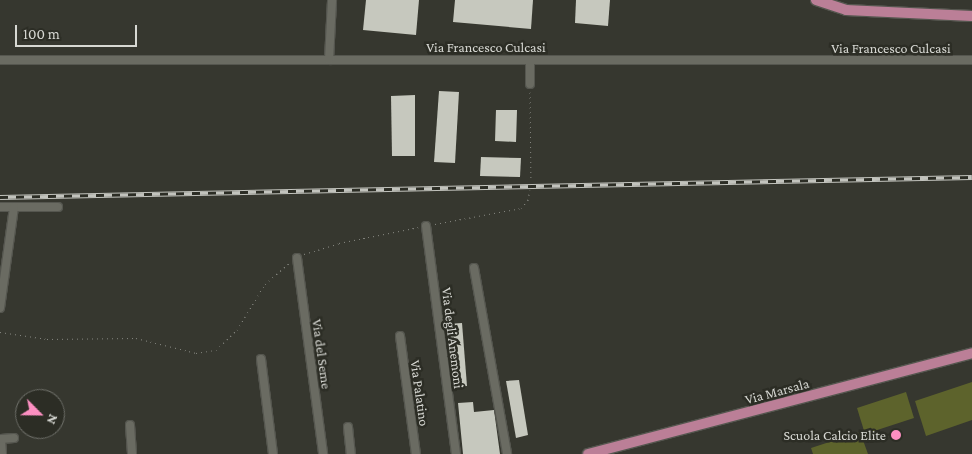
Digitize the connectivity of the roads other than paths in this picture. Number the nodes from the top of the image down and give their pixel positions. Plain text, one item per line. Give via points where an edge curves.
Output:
1 (332, 0) edge
2 (816, 0) edge
3 (972, 16) edge
4 (0, 60) edge
5 (329, 60) junction
6 (530, 60) junction
7 (972, 60) edge
8 (530, 84) road end
9 (0, 207) edge
10 (14, 207) junction
11 (58, 207) dead end
12 (426, 226) road end
13 (296, 258) road end
14 (474, 268) dead end
15 (0, 308) edge
16 (400, 336) dead end
17 (972, 353) edge
18 (261, 359) dead end
19 (130, 425) dead end
20 (348, 427) dead end
21 (14, 438) dead end
22 (2, 454) edge
23 (132, 454) edge
24 (272, 454) edge
25 (322, 454) edge
26 (350, 454) edge
27 (416, 454) edge
28 (456, 454) edge
29 (507, 454) edge
30 (588, 454) edge

1 - 5 street
2 - 3 main road via 833,7 860,11
4 - 5 street, Via Francesco Culcasi
5 - 6 street, Via Francesco Culcasi
6 - 7 street, Via Francesco Culcasi
6 - 8 street
9 - 10 street
10 - 11 street
10 - 15 street
12 - 28 street, Via degli Anemoni
13 - 25 street, Via del Seme
14 - 29 street
16 - 27 street, Via Palatino
17 - 30 main road, Via Marsala
18 - 24 street
19 - 23 street
20 - 26 street
21 - 22 street via 1,439

